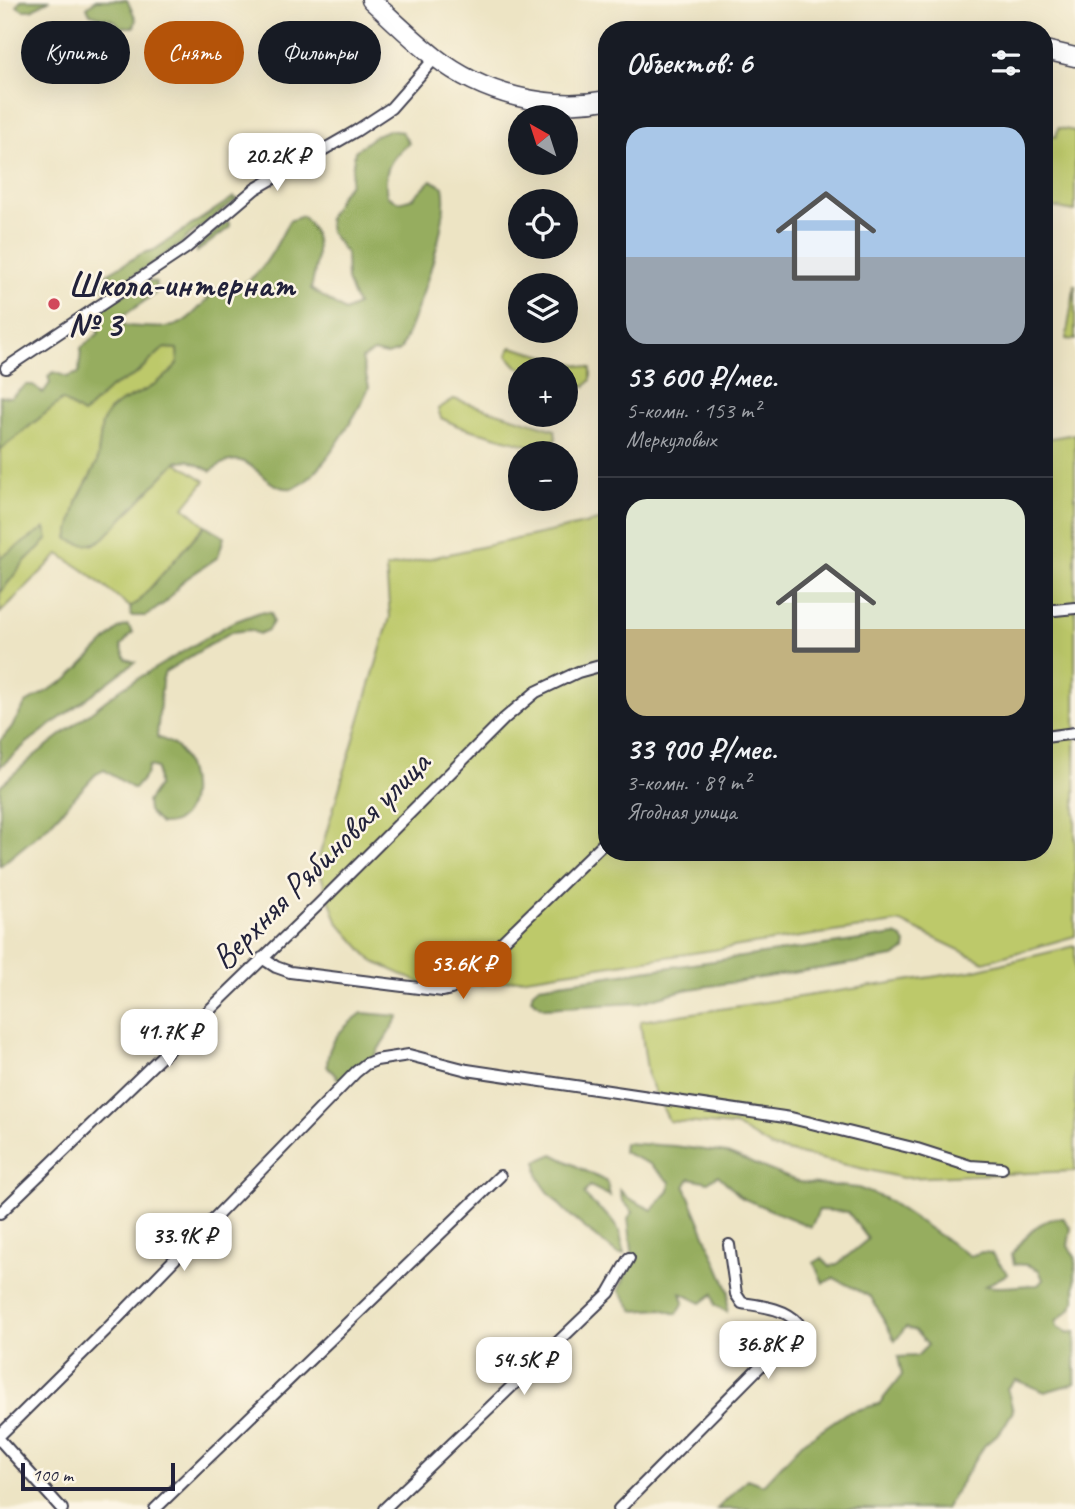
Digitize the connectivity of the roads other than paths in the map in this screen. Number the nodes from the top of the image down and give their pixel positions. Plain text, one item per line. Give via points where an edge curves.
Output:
1 (371, 0) edge
2 (1053, 52) edge
3 (1075, 57) edge
4 (435, 58) junction
5 (598, 100) edge
6 (6, 368) dead end
7 (1075, 608) edge
8 (1053, 610) edge
9 (598, 667) edge
10 (1075, 733) edge
11 (1053, 736) edge
12 (598, 849) edge
13 (262, 958) junction
14 (1002, 1168) dead end
15 (500, 1176) dead end
16 (0, 1213) edge
17 (729, 1245) dead end
18 (629, 1258) dead end
19 (0, 1437) edge
20 (62, 1509) edge
21 (155, 1509) edge
22 (384, 1509) edge
23 (619, 1509) edge

1 - 4 main road
2 - 3 main road
4 - 5 main road via 504,94 552,103
4 - 6 street via 391,108 255,189 186,248
7 - 8 street
9 - 13 street, Верхняя Рябиновая улица via 536,692 505,718
10 - 11 street
12 - 13 street via 451,989 290,972
13 - 16 street, Верхняя Рябиновая улица
14 - 19 street via 970,1166 791,1118 467,1070 409,1055 366,1064
15 - 21 street
17 - 23 street via 736,1294 742,1303 792,1316 798,1323 796,1330
18 - 22 street via 609,1293
19 - 20 street

